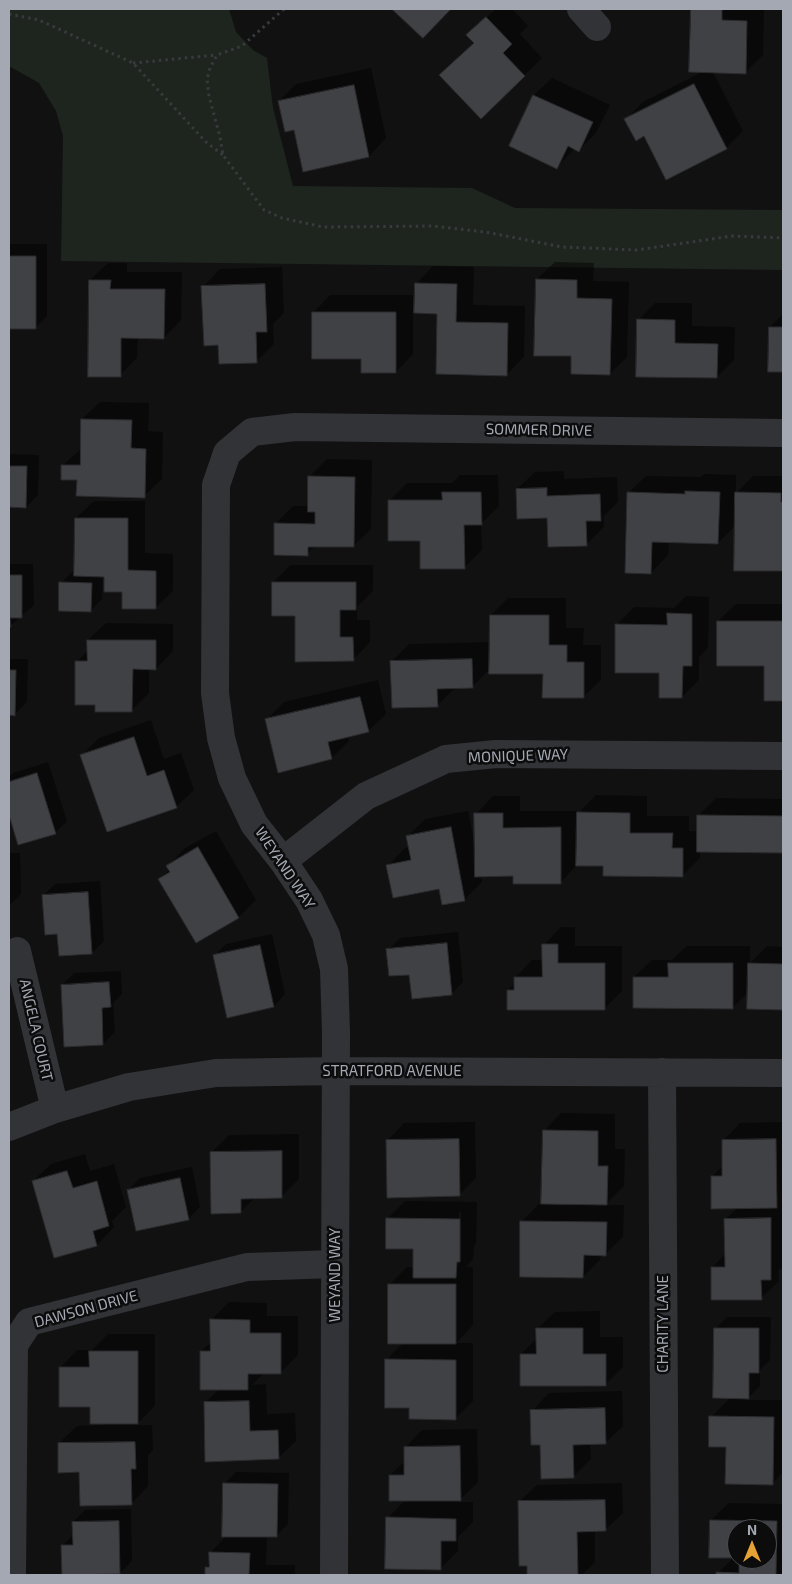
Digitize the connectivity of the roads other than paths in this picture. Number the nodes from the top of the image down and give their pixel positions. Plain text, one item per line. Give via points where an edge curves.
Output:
1 (295, 427) joint
2 (783, 433) edge
3 (783, 756) edge
4 (284, 861) junction
5 (17, 951) dead end
6 (336, 1071) junction
7 (662, 1072) junction
8 (783, 1073) edge
9 (55, 1109) junction
10 (9, 1127) edge
11 (335, 1264) junction
12 (12, 1575) edge
13 (334, 1575) edge
14 (665, 1575) edge

1 - 2 street, SOMMER DRIVE
1 - 4 street, WEYAND WAY via 252,432 226,452 216,485 215,693 221,738 232,778 254,824
3 - 4 street, MONIQUE WAY via 496,754 446,759 366,796
4 - 6 street, WEYAND WAY via 326,935 334,969
5 - 9 street, ANGELA COURT
6 - 7 street, STRATFORD AVENUE
6 - 9 street, STRATFORD AVENUE via 216,1073 130,1087
6 - 11 street, WEYAND WAY
7 - 8 street, STRATFORD AVENUE
7 - 14 street, CHARITY LANE
9 - 10 street, STRATFORD AVENUE
11 - 12 street, DAWSON DRIVE via 247,1267 29,1322 14,1345
11 - 13 street, WEYAND WAY

